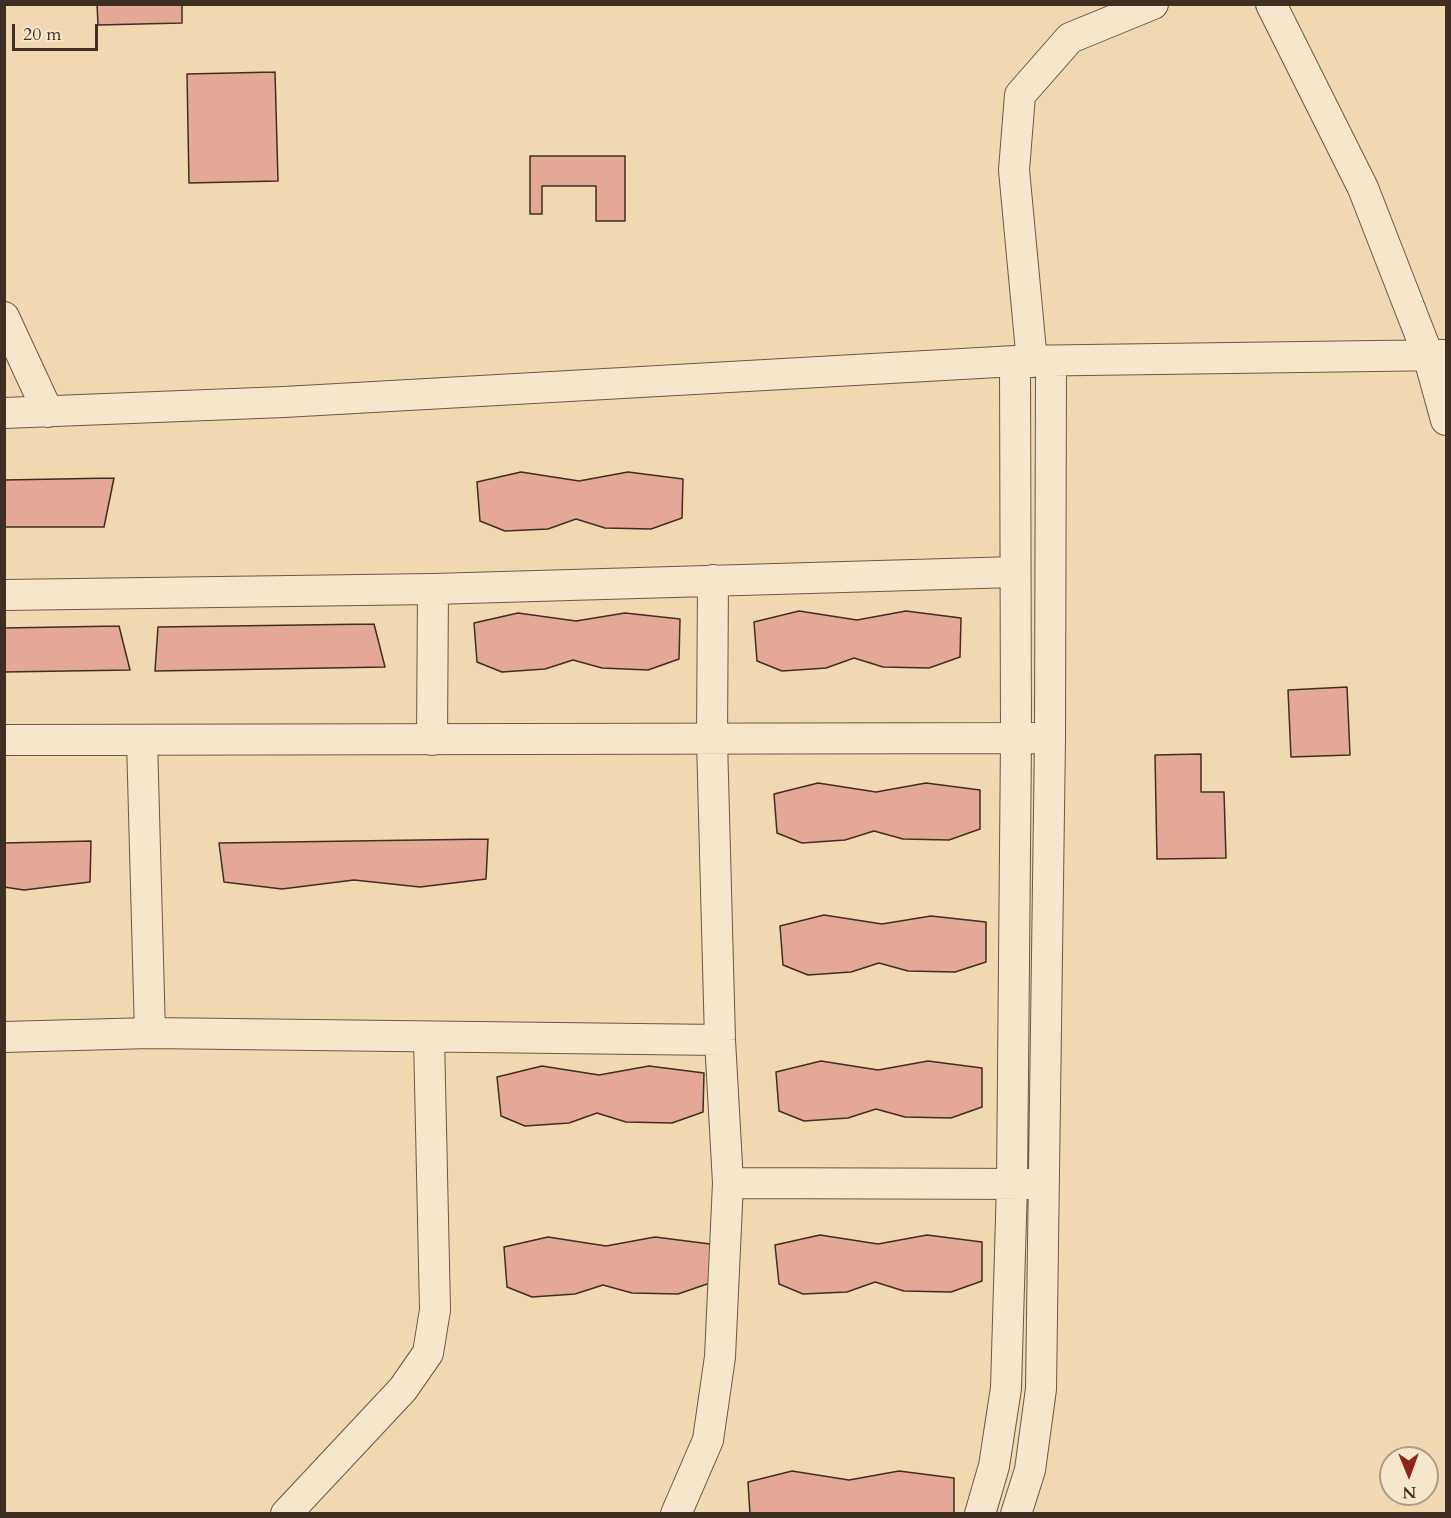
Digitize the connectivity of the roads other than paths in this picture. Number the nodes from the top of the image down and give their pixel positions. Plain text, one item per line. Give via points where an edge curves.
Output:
1 (1153, 4) edge
2 (1271, 4) edge
3 (4, 317) edge
4 (1437, 355) edge
5 (1033, 362) junction
6 (48, 412) junction
7 (4, 413) edge
8 (1446, 420) edge
9 (1015, 572) junction
10 (713, 580) junction
11 (433, 589) junction
12 (4, 595) edge
13 (1016, 738) junction
14 (1050, 738) junction
15 (4, 740) edge
16 (142, 740) junction
17 (432, 740) junction
18 (711, 740) junction
19 (150, 1034) junction
20 (4, 1037) edge
21 (429, 1037) junction
22 (720, 1040) junction
23 (728, 1183) junction
24 (1044, 1183) junction
25 (1012, 1184) junction
26 (286, 1514) edge
27 (676, 1514) edge
28 (980, 1514) edge
29 (1016, 1514) edge

1 - 5 street via 1070,39 1020,95 1014,170
2 - 4 street via 1363,188
3 - 6 street
4 - 5 street
4 - 8 street
5 - 6 street
5 - 9 street
5 - 14 street
6 - 7 street
9 - 10 street
9 - 13 street
10 - 11 street
10 - 18 street
11 - 12 street
11 - 17 street
13 - 14 street
13 - 18 street
13 - 25 street
14 - 24 street
15 - 16 street
16 - 17 street
16 - 19 street
17 - 18 street
18 - 22 street
19 - 20 street
19 - 21 street
21 - 22 street
21 - 26 street via 435,1310 428,1353 403,1389
22 - 23 street
23 - 25 street
23 - 27 street via 720,1357 708,1440
24 - 25 street
24 - 29 street via 1038,1430
25 - 28 street via 1005,1397 994,1466

